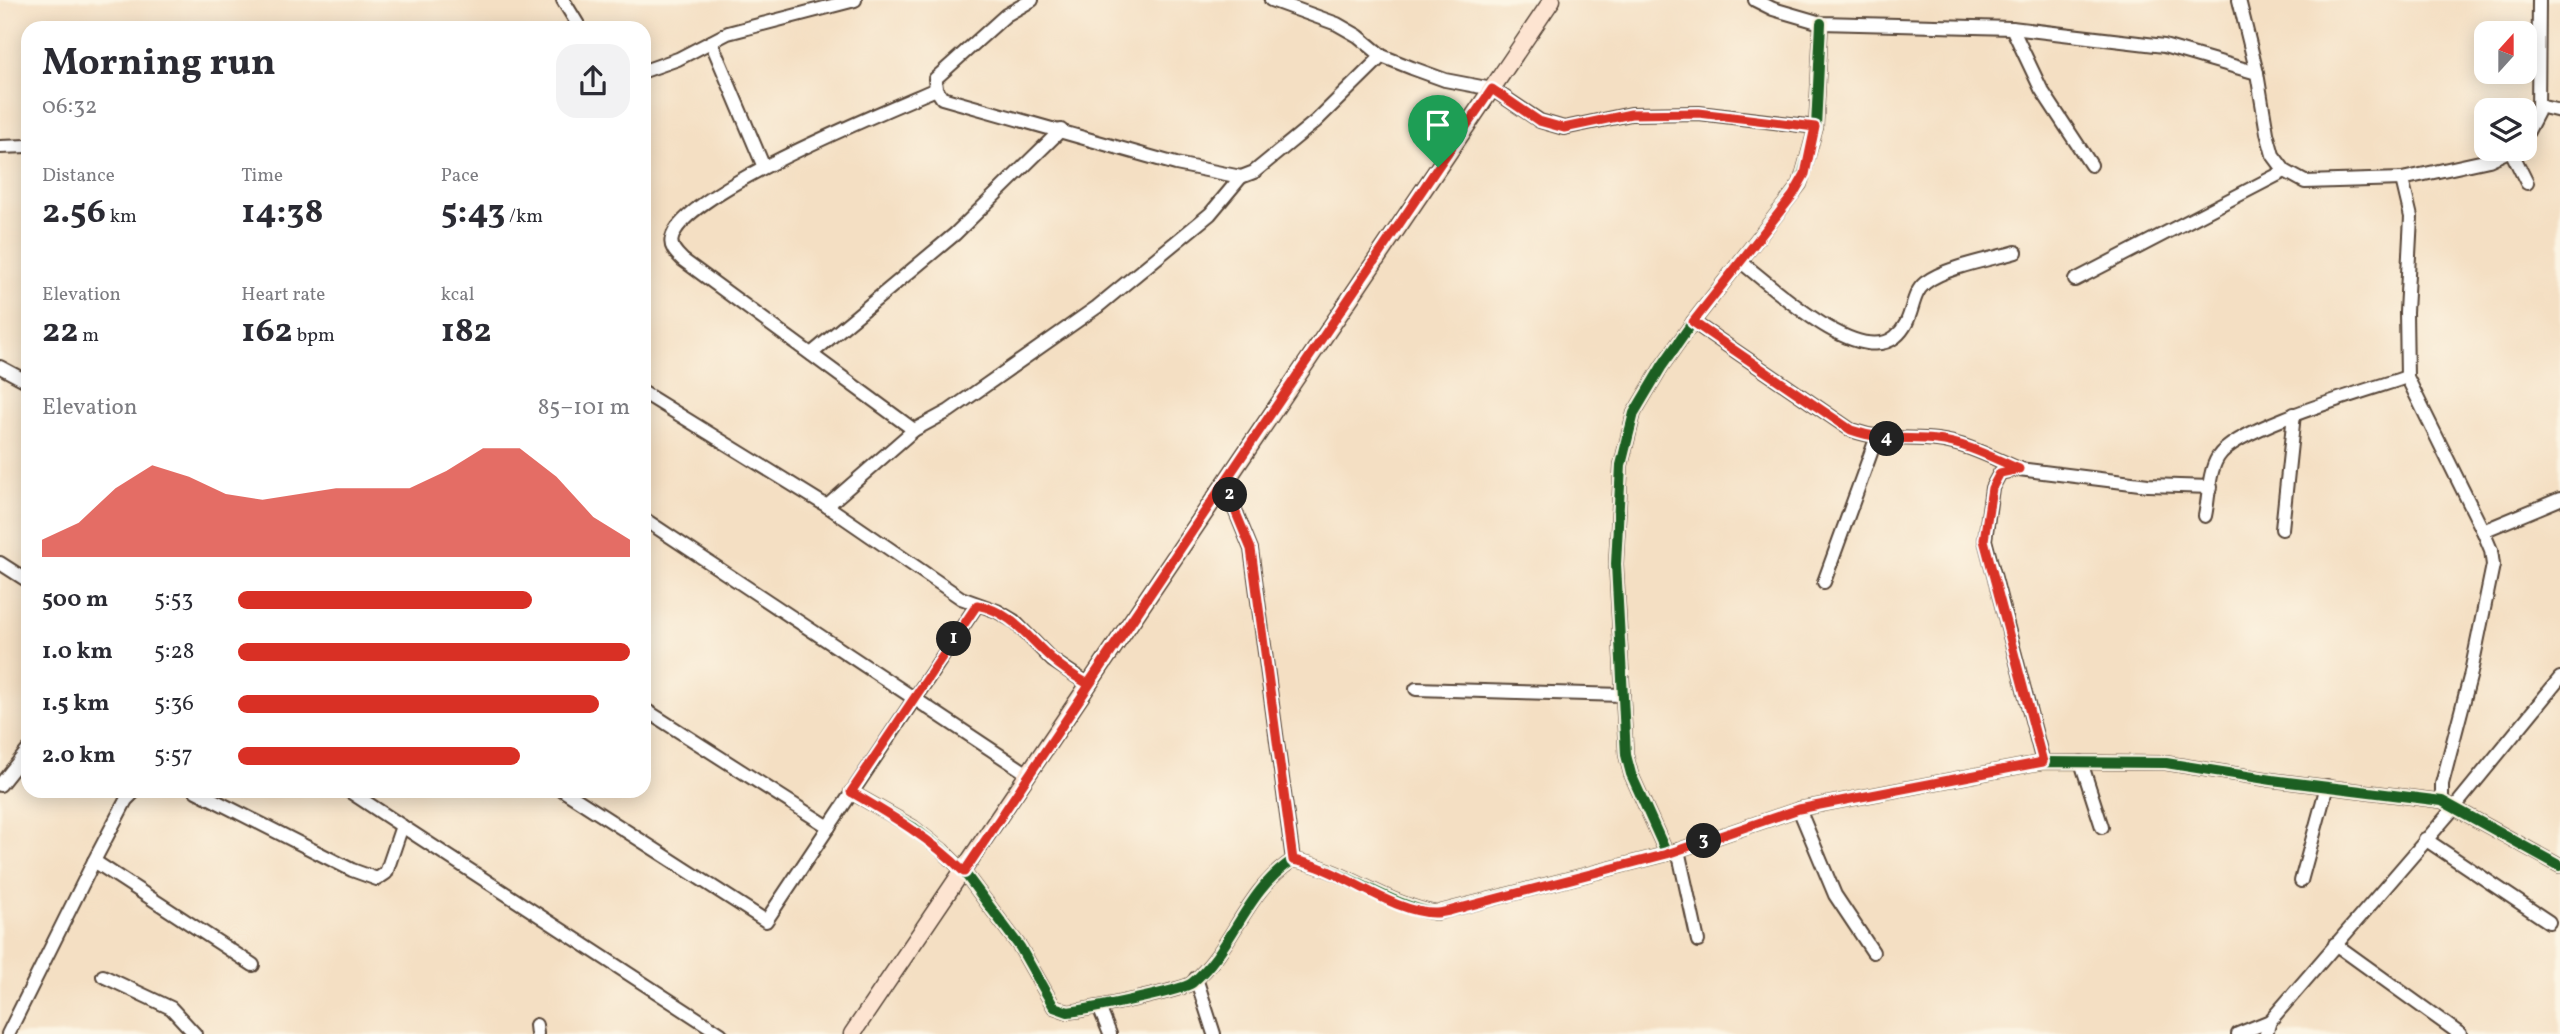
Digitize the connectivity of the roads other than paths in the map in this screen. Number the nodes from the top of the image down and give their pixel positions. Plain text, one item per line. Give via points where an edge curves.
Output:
1 (563, 0) edge
2 (855, 0) edge
3 (1032, 0) edge
4 (1271, 0) edge
5 (1552, 0) edge
6 (1755, 0) edge
7 (2239, 0) edge
8 (2539, 0) edge
9 (576, 21) edge
10 (1821, 23) junction
11 (2012, 28) junction
12 (711, 42) junction
13 (1382, 56) junction
14 (651, 69) edge
15 (2258, 73) junction
16 (936, 89) junction
17 (1492, 89) junction
18 (2539, 106) junction
19 (2537, 110) edge
20 (2560, 111) edge
21 (1815, 127) junction
22 (1061, 130) junction
23 (21, 146) edge
24 (0, 147) edge
25 (2484, 161) edge
26 (2517, 161) edge
27 (2091, 164) dead end
28 (763, 165) junction
29 (2285, 171) junction
30 (1241, 177) junction
31 (2402, 179) junction
32 (2527, 183) dead end
33 (2016, 252) dead end
34 (1741, 262) junction
35 (2075, 279) dead end
36 (1693, 322) junction
37 (811, 354) junction
38 (0, 367) edge
39 (2407, 377) junction
40 (21, 378) edge
41 (651, 397) edge
42 (2294, 414) junction
43 (914, 430) junction
44 (1875, 439) junction
45 (2019, 469) junction
46 (1224, 484) junction
47 (2211, 487) junction
48 (2560, 499) edge
49 (827, 506) junction
50 (2205, 516) dead end
51 (651, 525) edge
52 (2282, 529) dead end
53 (2483, 531) junction
54 (0, 563) edge
55 (21, 576) edge
56 (1824, 582) dead end
57 (977, 605) junction
58 (2558, 683) edge
59 (1088, 684) junction
60 (1416, 689) dead end
61 (1623, 695) junction
62 (915, 698) junction
63 (651, 713) edge
64 (21, 759) edge
65 (2043, 762) junction
66 (2081, 762) junction
67 (1028, 774) junction
68 (0, 785) edge
69 (2326, 786) junction
70 (851, 792) junction
71 (128, 798) edge
72 (210, 798) edge
73 (359, 798) edge
74 (575, 798) edge
75 (2442, 802) junction
76 (1799, 809) junction
77 (2453, 809) junction
78 (402, 827) junction
79 (829, 827) junction
80 (2102, 827) dead end
81 (2425, 839) junction
82 (1673, 852) junction
83 (1293, 860) junction
84 (94, 861) junction
85 (2560, 866) edge
86 (964, 872) junction
87 (2301, 881) dead end
88 (2549, 922) dead end
89 (1698, 942) dead end
90 (2335, 944) junction
91 (1873, 952) dead end
92 (253, 965) dead end
93 (103, 976) dead end
94 (1196, 978) junction
95 (1099, 1007) junction
96 (2270, 1021) junction
97 (8, 1034) edge
98 (195, 1034) edge
99 (721, 1034) edge
100 (852, 1034) edge
101 (1110, 1034) edge
102 (1214, 1034) edge
103 (2238, 1034) edge
104 (2266, 1034) edge
105 (2460, 1034) edge

1 - 9 street
2 - 12 street via 727,33
3 - 16 street via 1006,15 959,55 935,79
4 - 13 street via 1337,24
5 - 17 main road
6 - 10 street
7 - 15 street
8 - 18 street
10 - 11 street
10 - 21 street
11 - 15 street via 2164,46
11 - 27 street via 2040,89
12 - 14 street
12 - 28 street
13 - 17 street via 1445,80
13 - 30 street via 1316,121 1254,172
15 - 29 street via 2273,155
16 - 22 street via 942,98
16 - 28 street
17 - 21 street via 1539,121 1564,128 1631,114 1699,113
17 - 46 main road
18 - 19 street
18 - 20 street
21 - 34 street via 1800,184
22 - 30 street via 1176,164
22 - 37 street via 955,234
23 - 24 street
25 - 31 street
26 - 32 street
28 - 37 street via 678,224 670,240 683,260
29 - 31 street via 2305,182
29 - 35 street
30 - 43 street via 1210,214 1097,307 949,411
31 - 39 street via 2411,217
33 - 34 street via 1923,284 1909,325 1893,340 1875,346 1857,343 1811,316
34 - 36 street
36 - 44 street via 1851,430
36 - 61 street via 1634,413 1621,465 1615,564
37 - 43 street
38 - 40 street
39 - 42 street
39 - 53 street
41 - 49 street
42 - 47 street via 2228,447 2218,456
42 - 52 street
43 - 49 street
44 - 45 street via 1940,440
44 - 56 street
45 - 47 street via 2148,485
45 - 65 street via 2000,473 1992,488 1984,540
46 - 59 main road
46 - 83 street via 1251,549
47 - 50 street
48 - 53 street
49 - 57 street
51 - 62 street
53 - 75 street via 2493,565 2442,784
54 - 55 street
57 - 59 street via 1014,621 1052,660
57 - 62 street
58 - 77 street
59 - 67 main road
60 - 61 street
61 - 82 street via 1631,774
62 - 67 street
62 - 70 street
63 - 79 street
64 - 68 street
65 - 66 street
65 - 76 street
66 - 69 street via 2166,763
66 - 80 street
67 - 86 main road
69 - 75 street
69 - 87 street
70 - 79 street
70 - 86 street via 913,827
71 - 84 street
72 - 78 street via 377,879 386,873
73 - 78 street
74 - 79 street via 766,921
75 - 77 street
76 - 82 street
76 - 91 street via 1835,895
77 - 81 street
77 - 85 street
78 - 99 street
81 - 88 street
81 - 90 street
82 - 83 street via 1436,913 1411,909 1314,863
82 - 89 street
83 - 94 street via 1265,882
84 - 92 street
84 - 97 street
86 - 95 street via 1020,947 1054,1007 1068,1012
86 - 100 main road
90 - 96 street
90 - 105 street
93 - 98 street via 171,1008
94 - 95 street via 1191,984
94 - 102 street
95 - 101 street
96 - 103 street
96 - 104 street

